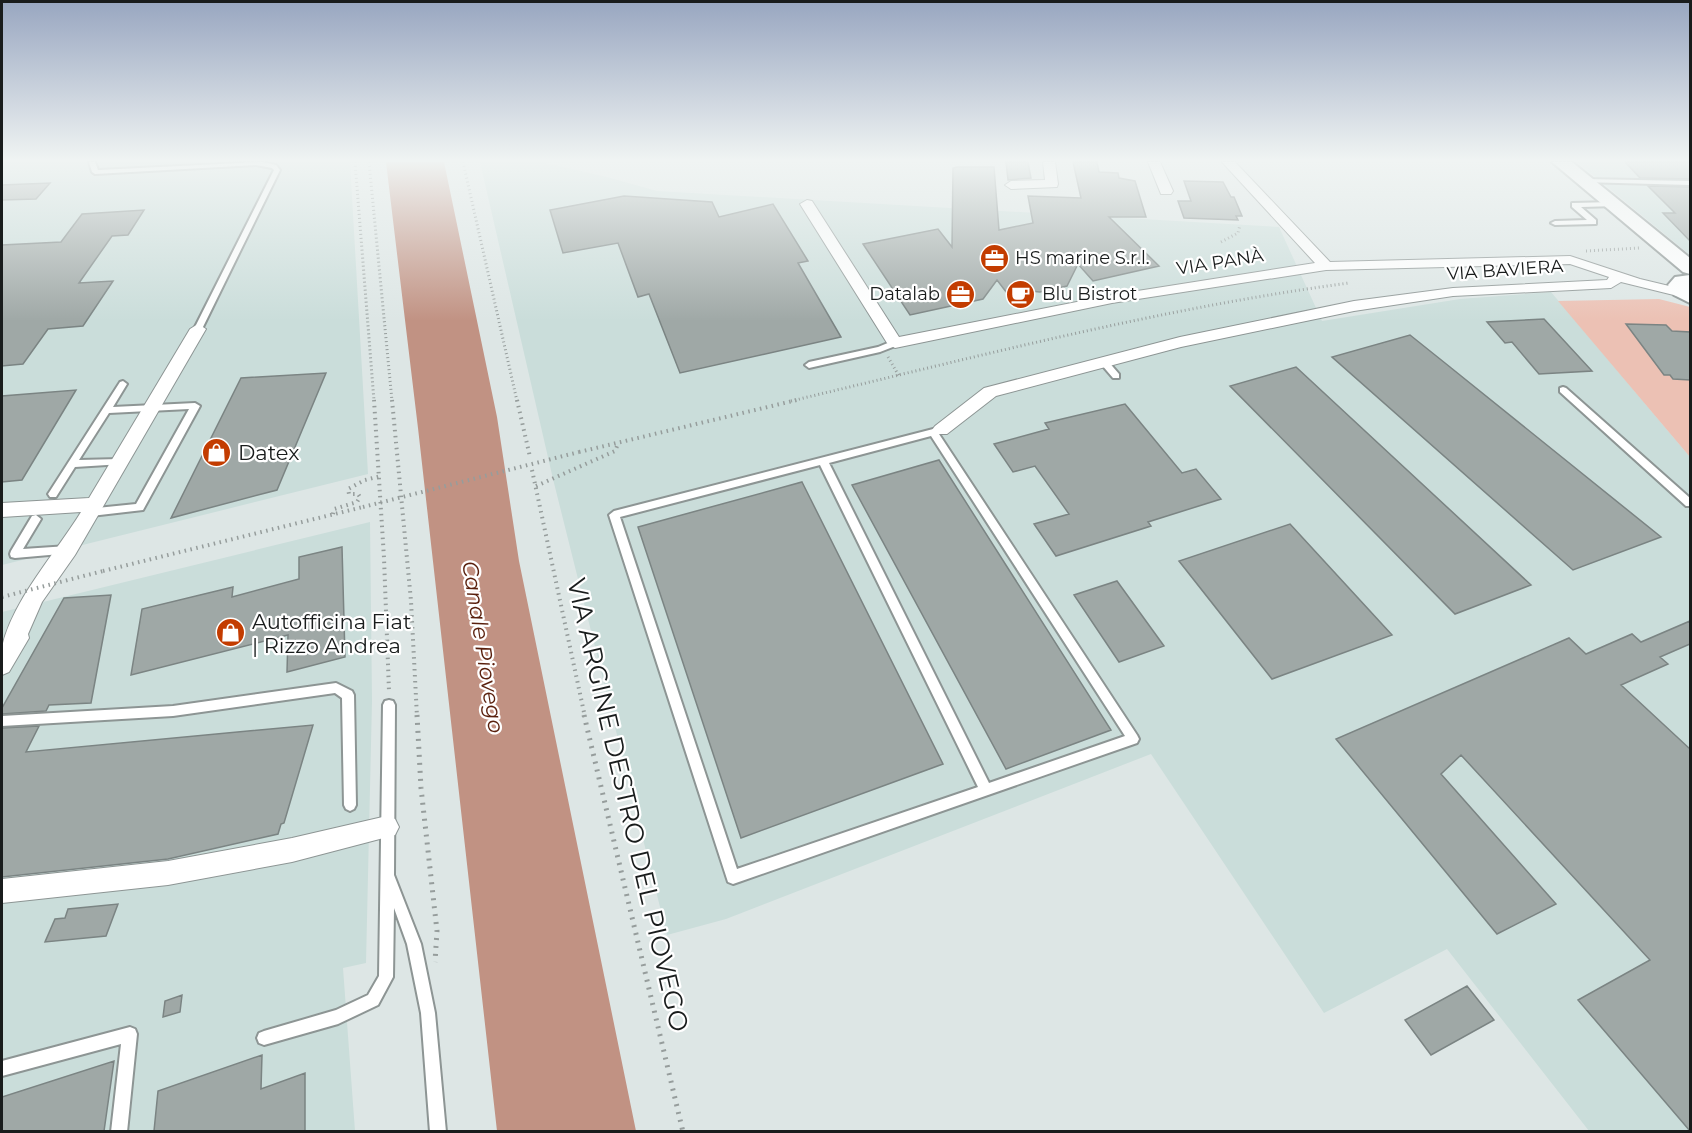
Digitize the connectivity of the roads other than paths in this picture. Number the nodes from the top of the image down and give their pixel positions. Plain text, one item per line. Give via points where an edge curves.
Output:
1 (255, 215) edge
2 (813, 215) edge
3 (1277, 215) edge
4 (1585, 215) edge
5 (1623, 215) edge
6 (1555, 223) dead end
7 (1326, 267) junction
8 (1618, 277) junction
9 (1687, 281) edge
10 (198, 329) joint
11 (889, 346) junction
12 (1104, 362) junction
13 (809, 365) dead end
14 (1116, 376) dead end
15 (123, 384) dead end
16 (1563, 390) dead end
17 (152, 408) junction
18 (106, 410) junction
19 (937, 431) junction
20 (823, 461) junction
21 (120, 462) junction
22 (72, 464) junction
23 (52, 494) dead end
24 (1690, 503) edge
25 (93, 508) junction
26 (2, 510) edge
27 (36, 519) dead end
28 (68, 550) junction
29 (2, 666) edge
30 (389, 705) road end
31 (2, 721) edge
32 (986, 790) junction
33 (350, 805) dead end
34 (387, 827) junction
35 (387, 872) junction
36 (2, 891) edge
37 (264, 1038) dead end
38 (2, 1070) edge
39 (119, 1131) edge
40 (438, 1131) edge

1 - 10 lane
2 - 11 street
3 - 7 street
4 - 6 lane via 1593,222
5 - 9 main road
7 - 8 street, VIA PANÀ via 1570,260
7 - 11 street, VIA PANÀ via 1112,299
8 - 9 street, VIA BAVIERA via 1655,285
8 - 12 street, VIA BAVIERA via 1611,284 1453,292 1354,306
10 - 17 street
11 - 13 lane
12 - 14 lane
12 - 19 street via 990,392
15 - 18 lane
16 - 24 lane
17 - 18 lane
17 - 21 street
17 - 25 lane via 195,406 139,507
18 - 22 lane
19 - 20 lane
19 - 32 lane via 1133,740
20 - 32 lane
20 - 32 lane via 614,515 733,877
21 - 22 lane
21 - 25 street
22 - 23 lane
25 - 26 street
25 - 28 street
27 - 28 lane via 15,554
28 - 29 street via 63,572 42,609
30 - 34 lane
31 - 33 lane via 173,711 336,688 348,695
34 - 35 lane
34 - 36 street via 168,873
35 - 37 lane via 386,977 374,1000 338,1017
35 - 40 lane via 414,944 428,1012
38 - 39 lane via 130,1034

